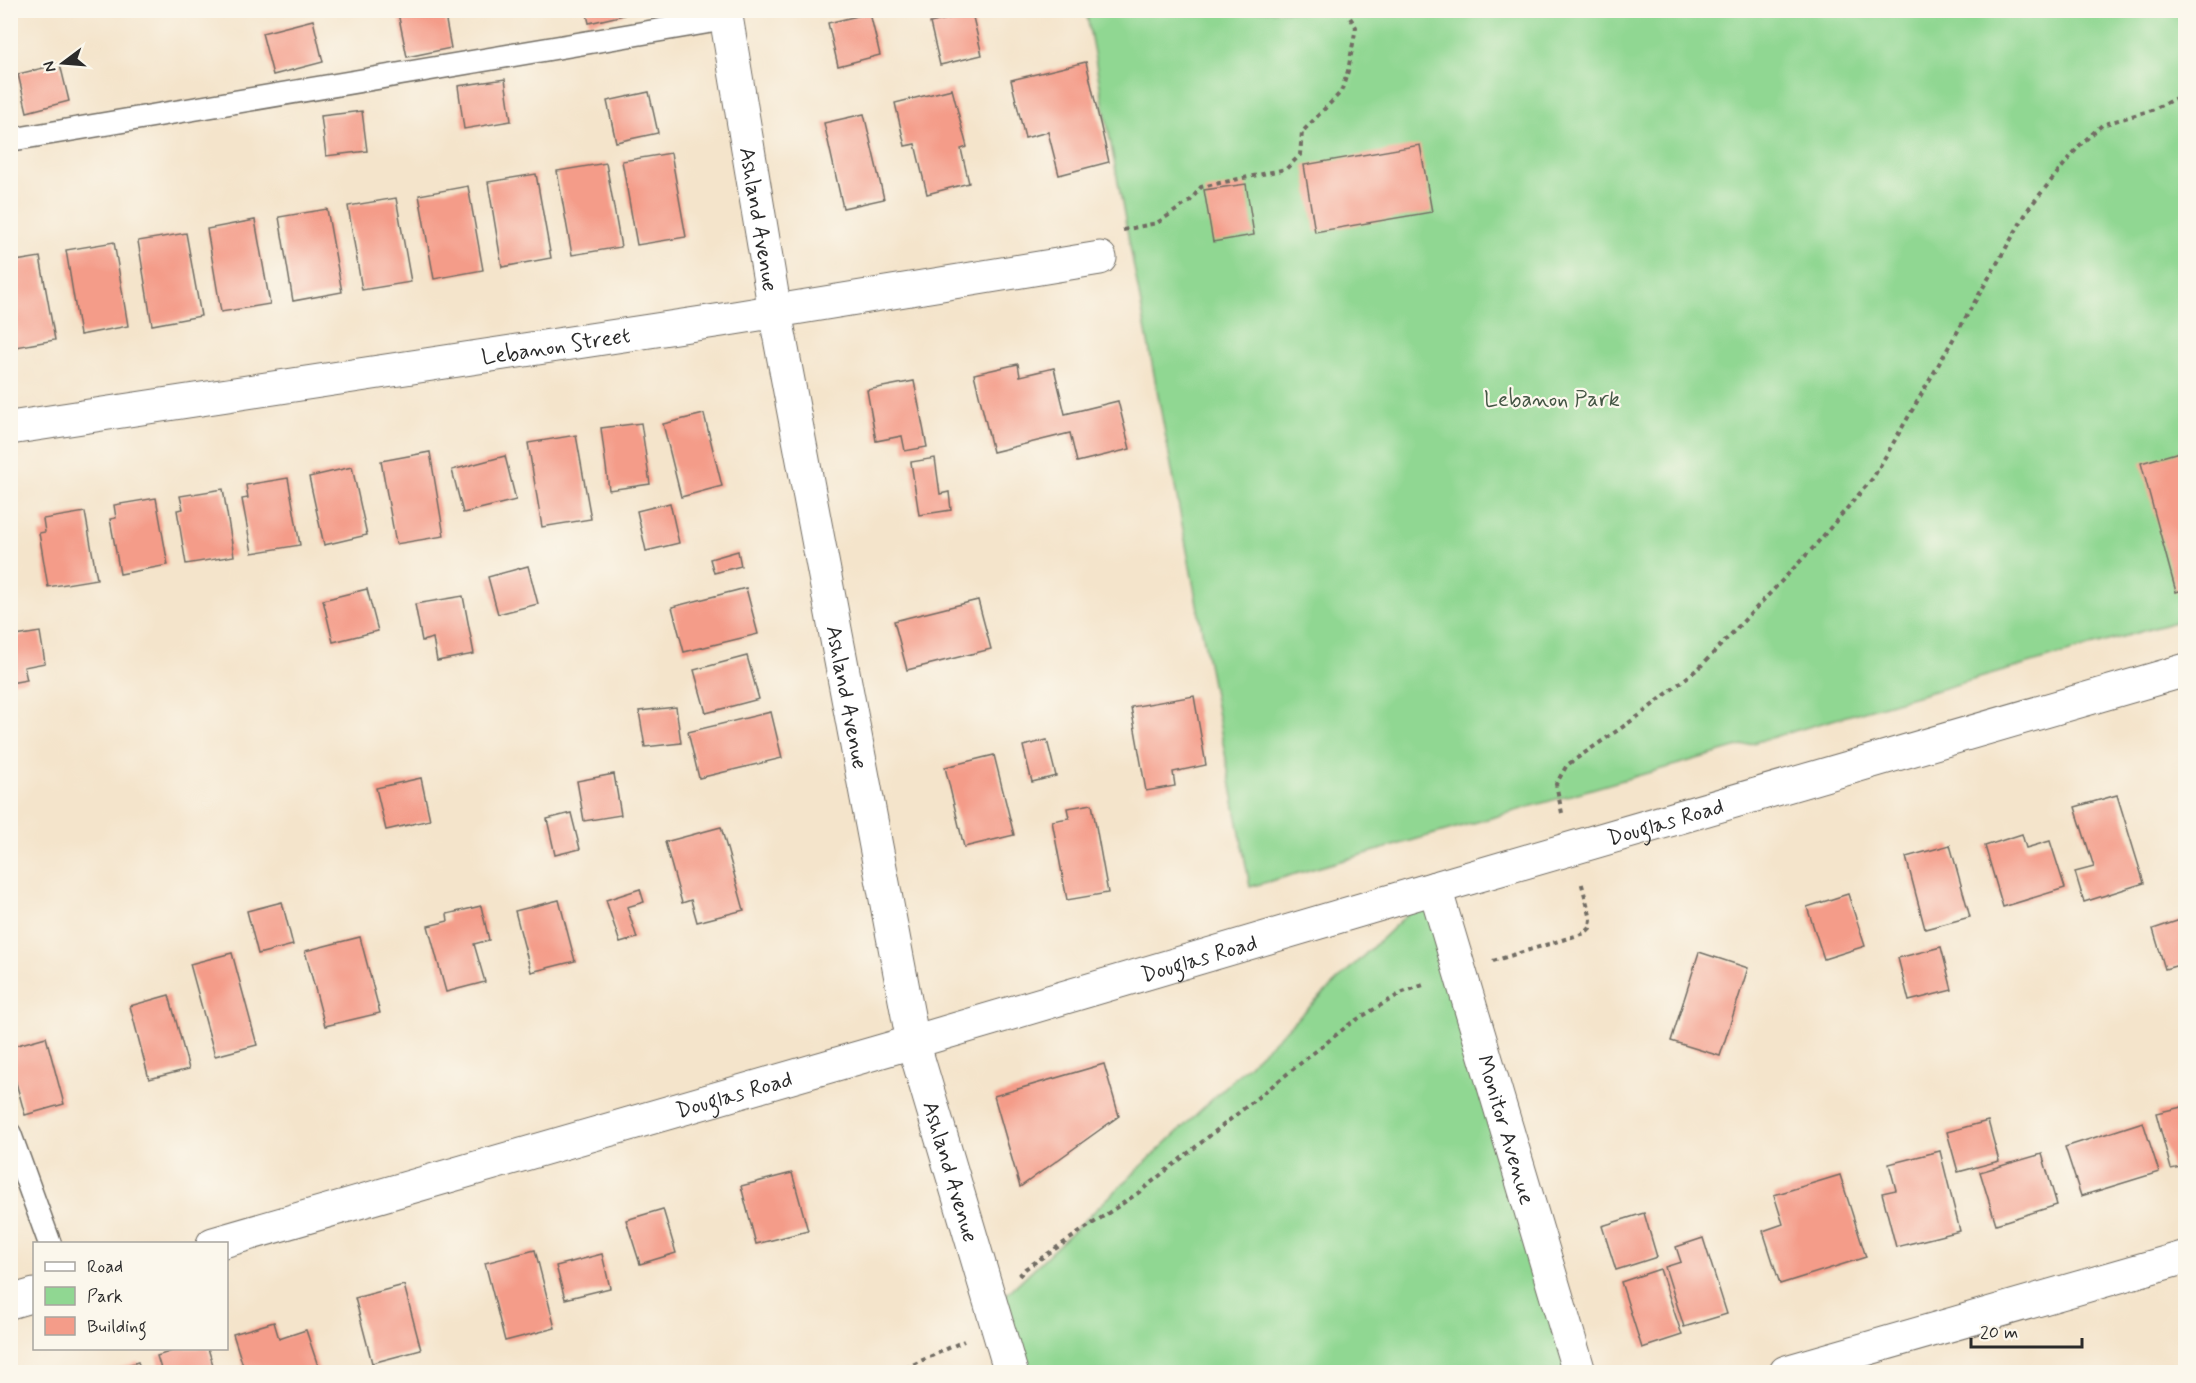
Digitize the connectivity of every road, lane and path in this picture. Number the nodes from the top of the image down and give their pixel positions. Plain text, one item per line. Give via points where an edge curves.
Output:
1 (1345, 10) edge
2 (725, 15) edge
3 (2186, 93) edge
4 (10, 140) edge
5 (1107, 245) joint
6 (775, 312) junction
7 (10, 428) edge
8 (2186, 670) edge
9 (1563, 814) dead end
10 (1581, 884) dead end
11 (1435, 888) junction
12 (1488, 963) dead end
13 (1434, 982) dead end
14 (913, 1042) junction
15 (10, 1134) edge
16 (49, 1242) edge
17 (220, 1242) edge
18 (2186, 1257) edge
19 (1018, 1277) dead end
20 (33, 1295) edge
21 (10, 1302) edge
22 (962, 1344) dead end
23 (897, 1372) edge
24 (1011, 1372) edge
25 (1579, 1372) edge
26 (1786, 1372) edge

1 - 5 path via 1356,27 1341,92 1302,132 1300,155 1286,169 1201,187 1190,201 1157,223
2 - 4 lane
2 - 6 street, Ashland Avenue
3 - 9 path via 2152,110 2102,125 2080,145 2029,208 1873,478 1700,667 1640,715 1567,765 1556,784
5 - 6 street, Lebanon Street
6 - 7 street, Lebanon Street
6 - 14 street, Ashland Avenue
8 - 11 street, Douglas Road
10 - 12 path via 1590,928
11 - 14 street, Douglas Road
11 - 25 street, Monitor Avenue
13 - 19 path via 1403,992 1351,1023 1138,1193
14 - 17 street, Douglas Road
14 - 24 street, Ashland Avenue
15 - 16 lane
18 - 26 street
20 - 21 street
22 - 23 path

